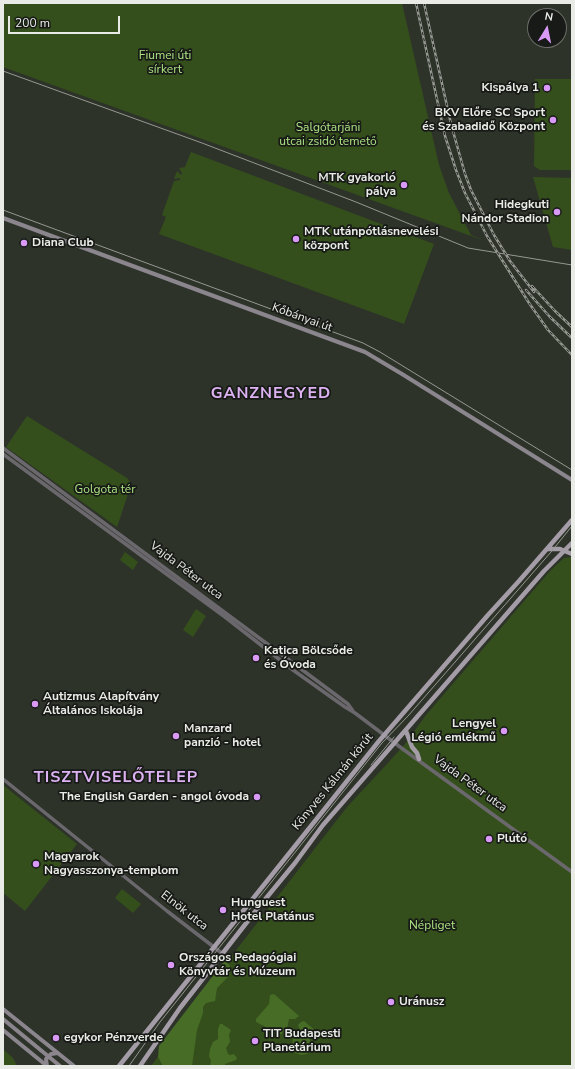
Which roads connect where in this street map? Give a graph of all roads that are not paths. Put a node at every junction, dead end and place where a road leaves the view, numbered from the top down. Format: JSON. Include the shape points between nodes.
{"nodes":[{"id":1,"x":3,"y":218,"type":"edge"},
{"id":2,"x":3,"y":448,"type":"edge"},
{"id":3,"x":3,"y":454,"type":"edge"},
{"id":4,"x":572,"y":480,"type":"edge"},
{"id":5,"x":572,"y":520,"type":"edge"},
{"id":6,"x":572,"y":543,"type":"edge"},
{"id":7,"x":548,"y":549,"type":"junction"},
{"id":8,"x":565,"y":550,"type":"junction"},
{"id":9,"x":572,"y":554,"type":"edge"},
{"id":10,"x":355,"y":713,"type":"junction"},
{"id":11,"x":406,"y":730,"type":"junction"},
{"id":12,"x":384,"y":735,"type":"junction"},
{"id":13,"x":395,"y":743,"type":"junction"},
{"id":14,"x":418,"y":759,"type":"junction"},
{"id":15,"x":3,"y":779,"type":"edge"},
{"id":16,"x":572,"y":872,"type":"edge"},
{"id":17,"x":214,"y":948,"type":"junction"},
{"id":18,"x":222,"y":954,"type":"junction"},
{"id":19,"x":3,"y":1008,"type":"edge"},
{"id":20,"x":3,"y":1019,"type":"edge"},
{"id":21,"x":3,"y":1030,"type":"edge"},
{"id":22,"x":58,"y":1053,"type":"junction"},
{"id":23,"x":47,"y":1066,"type":"edge"},
{"id":24,"x":60,"y":1066,"type":"edge"},
{"id":25,"x":74,"y":1066,"type":"edge"},
{"id":26,"x":119,"y":1066,"type":"edge"},
{"id":27,"x":140,"y":1066,"type":"edge"}],
"edges":[{"from":1,"to":4,"type":"main road","name":"Kőbányai út","via":[[365,352]]},
{"from":2,"to":10,"type":"street","name":"Vajda Péter utca","via":[[348,704]]},
{"from":3,"to":10,"type":"street","name":"Vajda Péter utca","via":[[293,670]]},
{"from":5,"to":7,"type":"main road","name":"Könyves Kálmán körút"},
{"from":6,"to":8,"type":"main road","name":"Könyves Kálmán körút"},
{"from":7,"to":8,"type":"main road"},
{"from":7,"to":12,"type":"main road","name":"Könyves Kálmán körút"},
{"from":8,"to":9,"type":"main road"},
{"from":8,"to":11,"type":"main road","name":"Könyves Kálmán körút"},
{"from":10,"to":12,"type":"street","name":"Vajda Péter utca"},
{"from":11,"to":13,"type":"main road","name":"Könyves Kálmán körút"},
{"from":11,"to":14,"type":"main road"},
{"from":12,"to":13,"type":"street","name":"Vajda Péter utca"},
{"from":12,"to":17,"type":"main road","name":"Könyves Kálmán körút"},
{"from":13,"to":14,"type":"street","name":"Vajda Péter utca"},
{"from":13,"to":18,"type":"main road","name":"Könyves Kálmán körút","via":[[323,825]]},
{"from":14,"to":16,"type":"street","name":"Vajda Péter utca"},
{"from":15,"to":17,"type":"street","name":"Elnök utca"},
{"from":17,"to":18,"type":"street","name":"Elnök utca"},
{"from":17,"to":26,"type":"main road","name":"Könyves Kálmán körút"},
{"from":18,"to":27,"type":"main road","name":"Könyves Kálmán körút"},
{"from":19,"to":22,"type":"main road"},
{"from":20,"to":24,"type":"main road","bridge":true},
{"from":21,"to":23,"type":"main road"},
{"from":22,"to":23,"type":"main road","via":[[50,1054],[46,1059]]},
{"from":22,"to":25,"type":"main road"}]}
